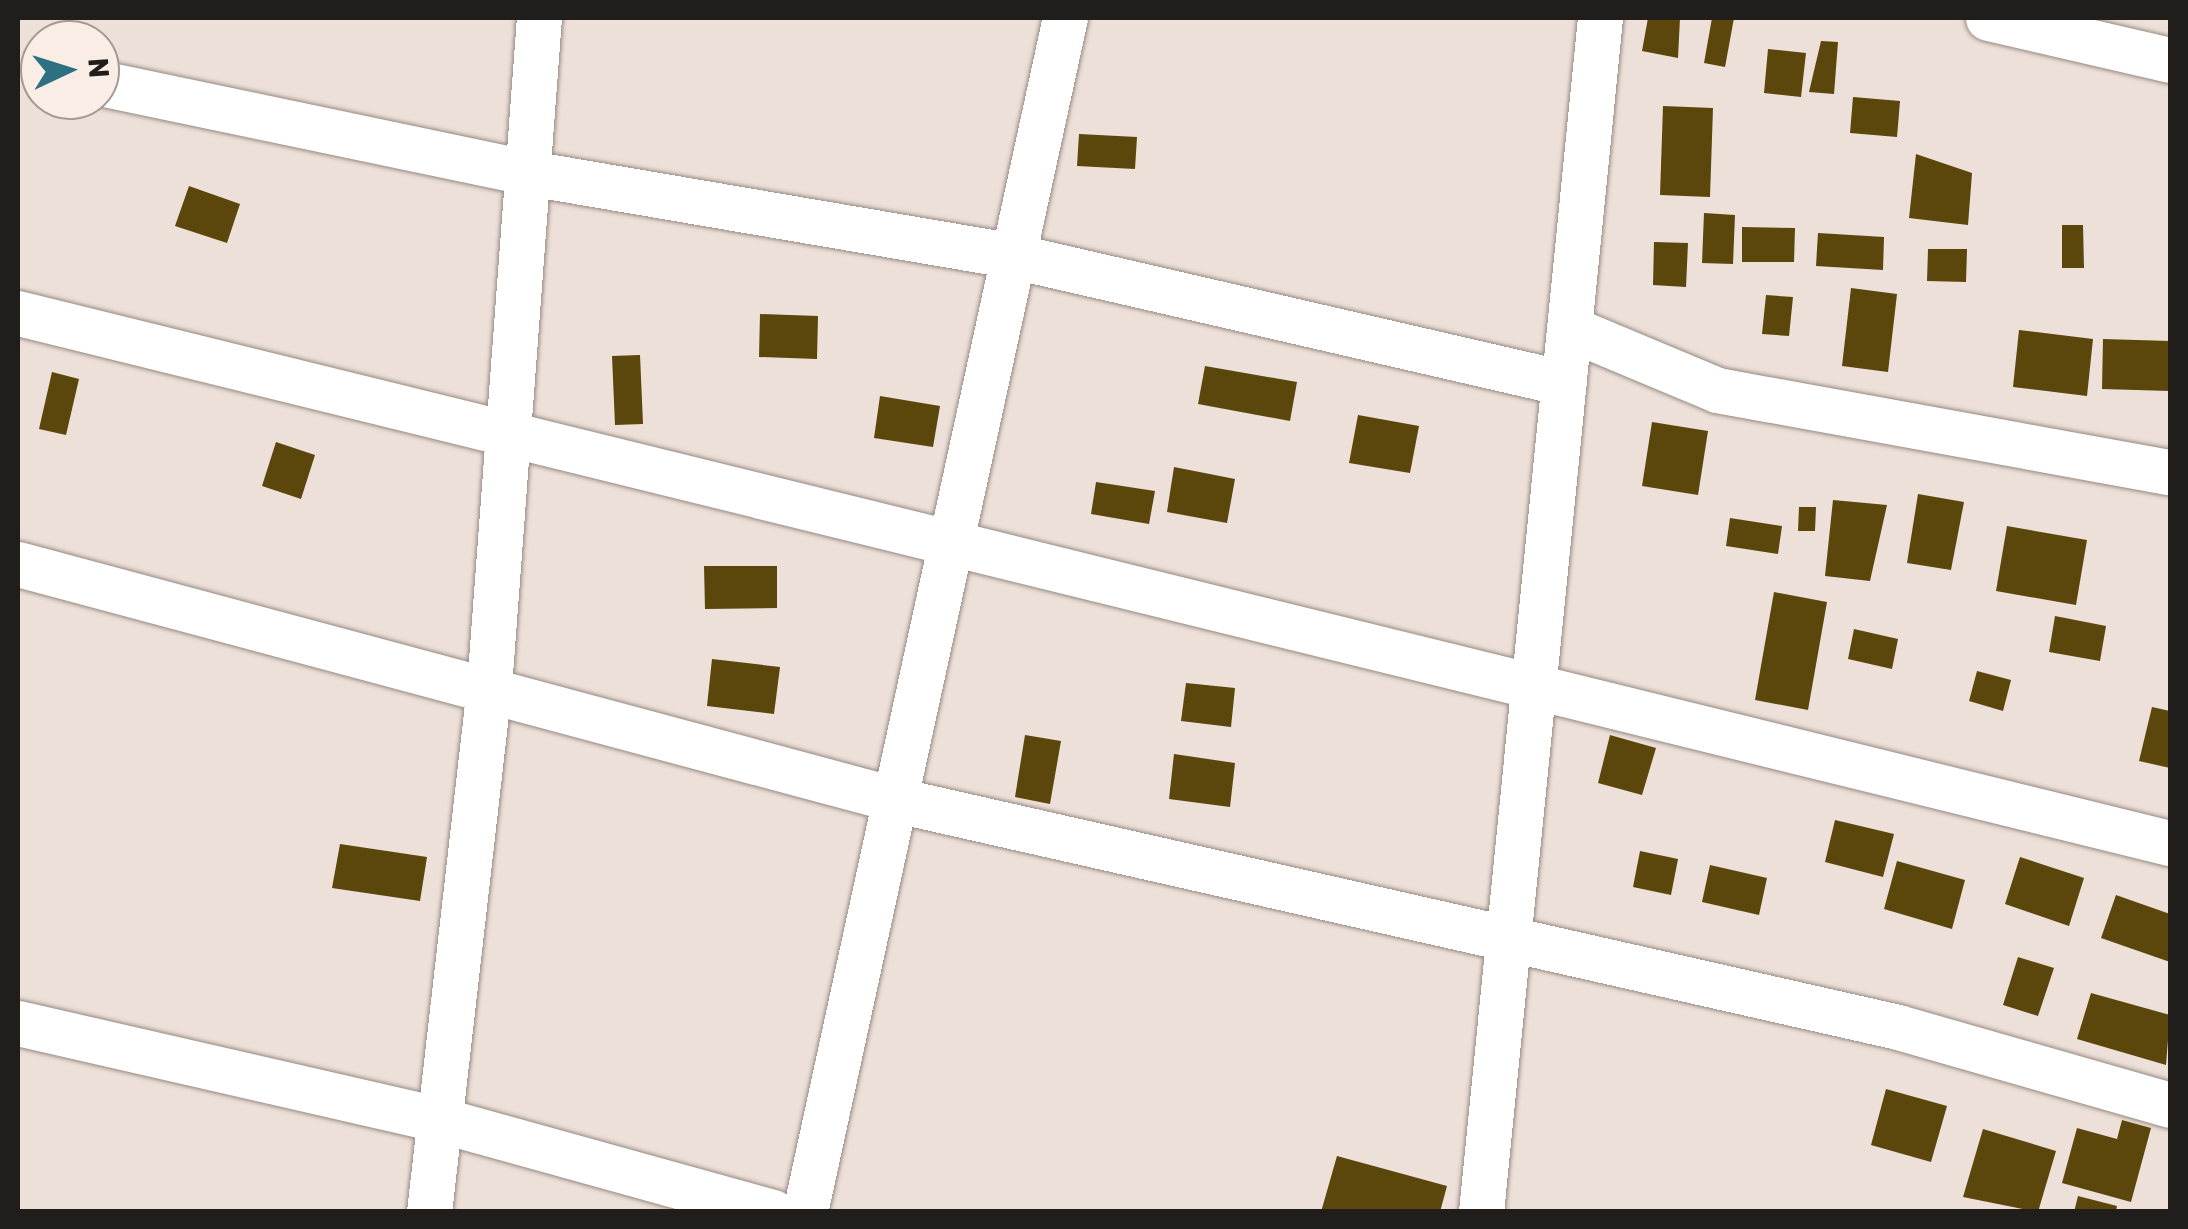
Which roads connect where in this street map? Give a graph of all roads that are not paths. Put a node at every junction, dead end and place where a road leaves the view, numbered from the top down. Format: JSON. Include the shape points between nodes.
{"nodes":[{"id":1,"x":540,"y":18,"type":"edge"},
{"id":2,"x":1065,"y":18,"type":"edge"},
{"id":3,"x":1600,"y":18,"type":"edge"},
{"id":4,"x":1988,"y":18,"type":"edge"},
{"id":5,"x":2170,"y":60,"type":"edge"},
{"id":6,"x":120,"y":87,"type":"edge"},
{"id":7,"x":530,"y":173,"type":"junction"},
{"id":8,"x":1018,"y":257,"type":"junction"},
{"id":9,"x":18,"y":314,"type":"edge"},
{"id":10,"x":1569,"y":328,"type":"junction"},
{"id":11,"x":1564,"y":383,"type":"junction"},
{"id":12,"x":510,"y":428,"type":"junction"},
{"id":13,"x":2170,"y":472,"type":"edge"},
{"id":14,"x":955,"y":543,"type":"junction"},
{"id":15,"x":18,"y":564,"type":"edge"},
{"id":16,"x":1534,"y":684,"type":"junction"},
{"id":17,"x":489,"y":687,"type":"junction"},
{"id":18,"x":902,"y":801,"type":"junction"},
{"id":19,"x":2170,"y":843,"type":"edge"},
{"id":20,"x":1506,"y":944,"type":"junction"},
{"id":21,"x":18,"y":1023,"type":"edge"},
{"id":22,"x":2170,"y":1105,"type":"edge"},
{"id":23,"x":436,"y":1118,"type":"junction"},
{"id":24,"x":430,"y":1212,"type":"edge"},
{"id":25,"x":774,"y":1212,"type":"edge"},
{"id":26,"x":806,"y":1212,"type":"edge"},
{"id":27,"x":1481,"y":1212,"type":"edge"}],
"edges":[{"from":1,"to":7,"type":"street"},
{"from":2,"to":8,"type":"street"},
{"from":3,"to":10,"type":"street"},
{"from":4,"to":5,"type":"street"},
{"from":6,"to":7,"type":"street"},
{"from":7,"to":8,"type":"street"},
{"from":7,"to":12,"type":"street"},
{"from":8,"to":11,"type":"street"},
{"from":8,"to":14,"type":"street"},
{"from":9,"to":12,"type":"street"},
{"from":10,"to":11,"type":"street"},
{"from":10,"to":13,"type":"street","via":[[1717,390]]},
{"from":11,"to":16,"type":"street"},
{"from":12,"to":14,"type":"street"},
{"from":12,"to":17,"type":"street"},
{"from":14,"to":16,"type":"street"},
{"from":14,"to":18,"type":"street"},
{"from":15,"to":17,"type":"street"},
{"from":16,"to":19,"type":"street"},
{"from":16,"to":20,"type":"street"},
{"from":17,"to":18,"type":"street"},
{"from":17,"to":23,"type":"street"},
{"from":18,"to":20,"type":"street"},
{"from":18,"to":26,"type":"street"},
{"from":20,"to":22,"type":"street","via":[[1898,1027]]},
{"from":20,"to":27,"type":"street"},
{"from":21,"to":23,"type":"street"},
{"from":23,"to":24,"type":"street"},
{"from":23,"to":25,"type":"street"}]}
